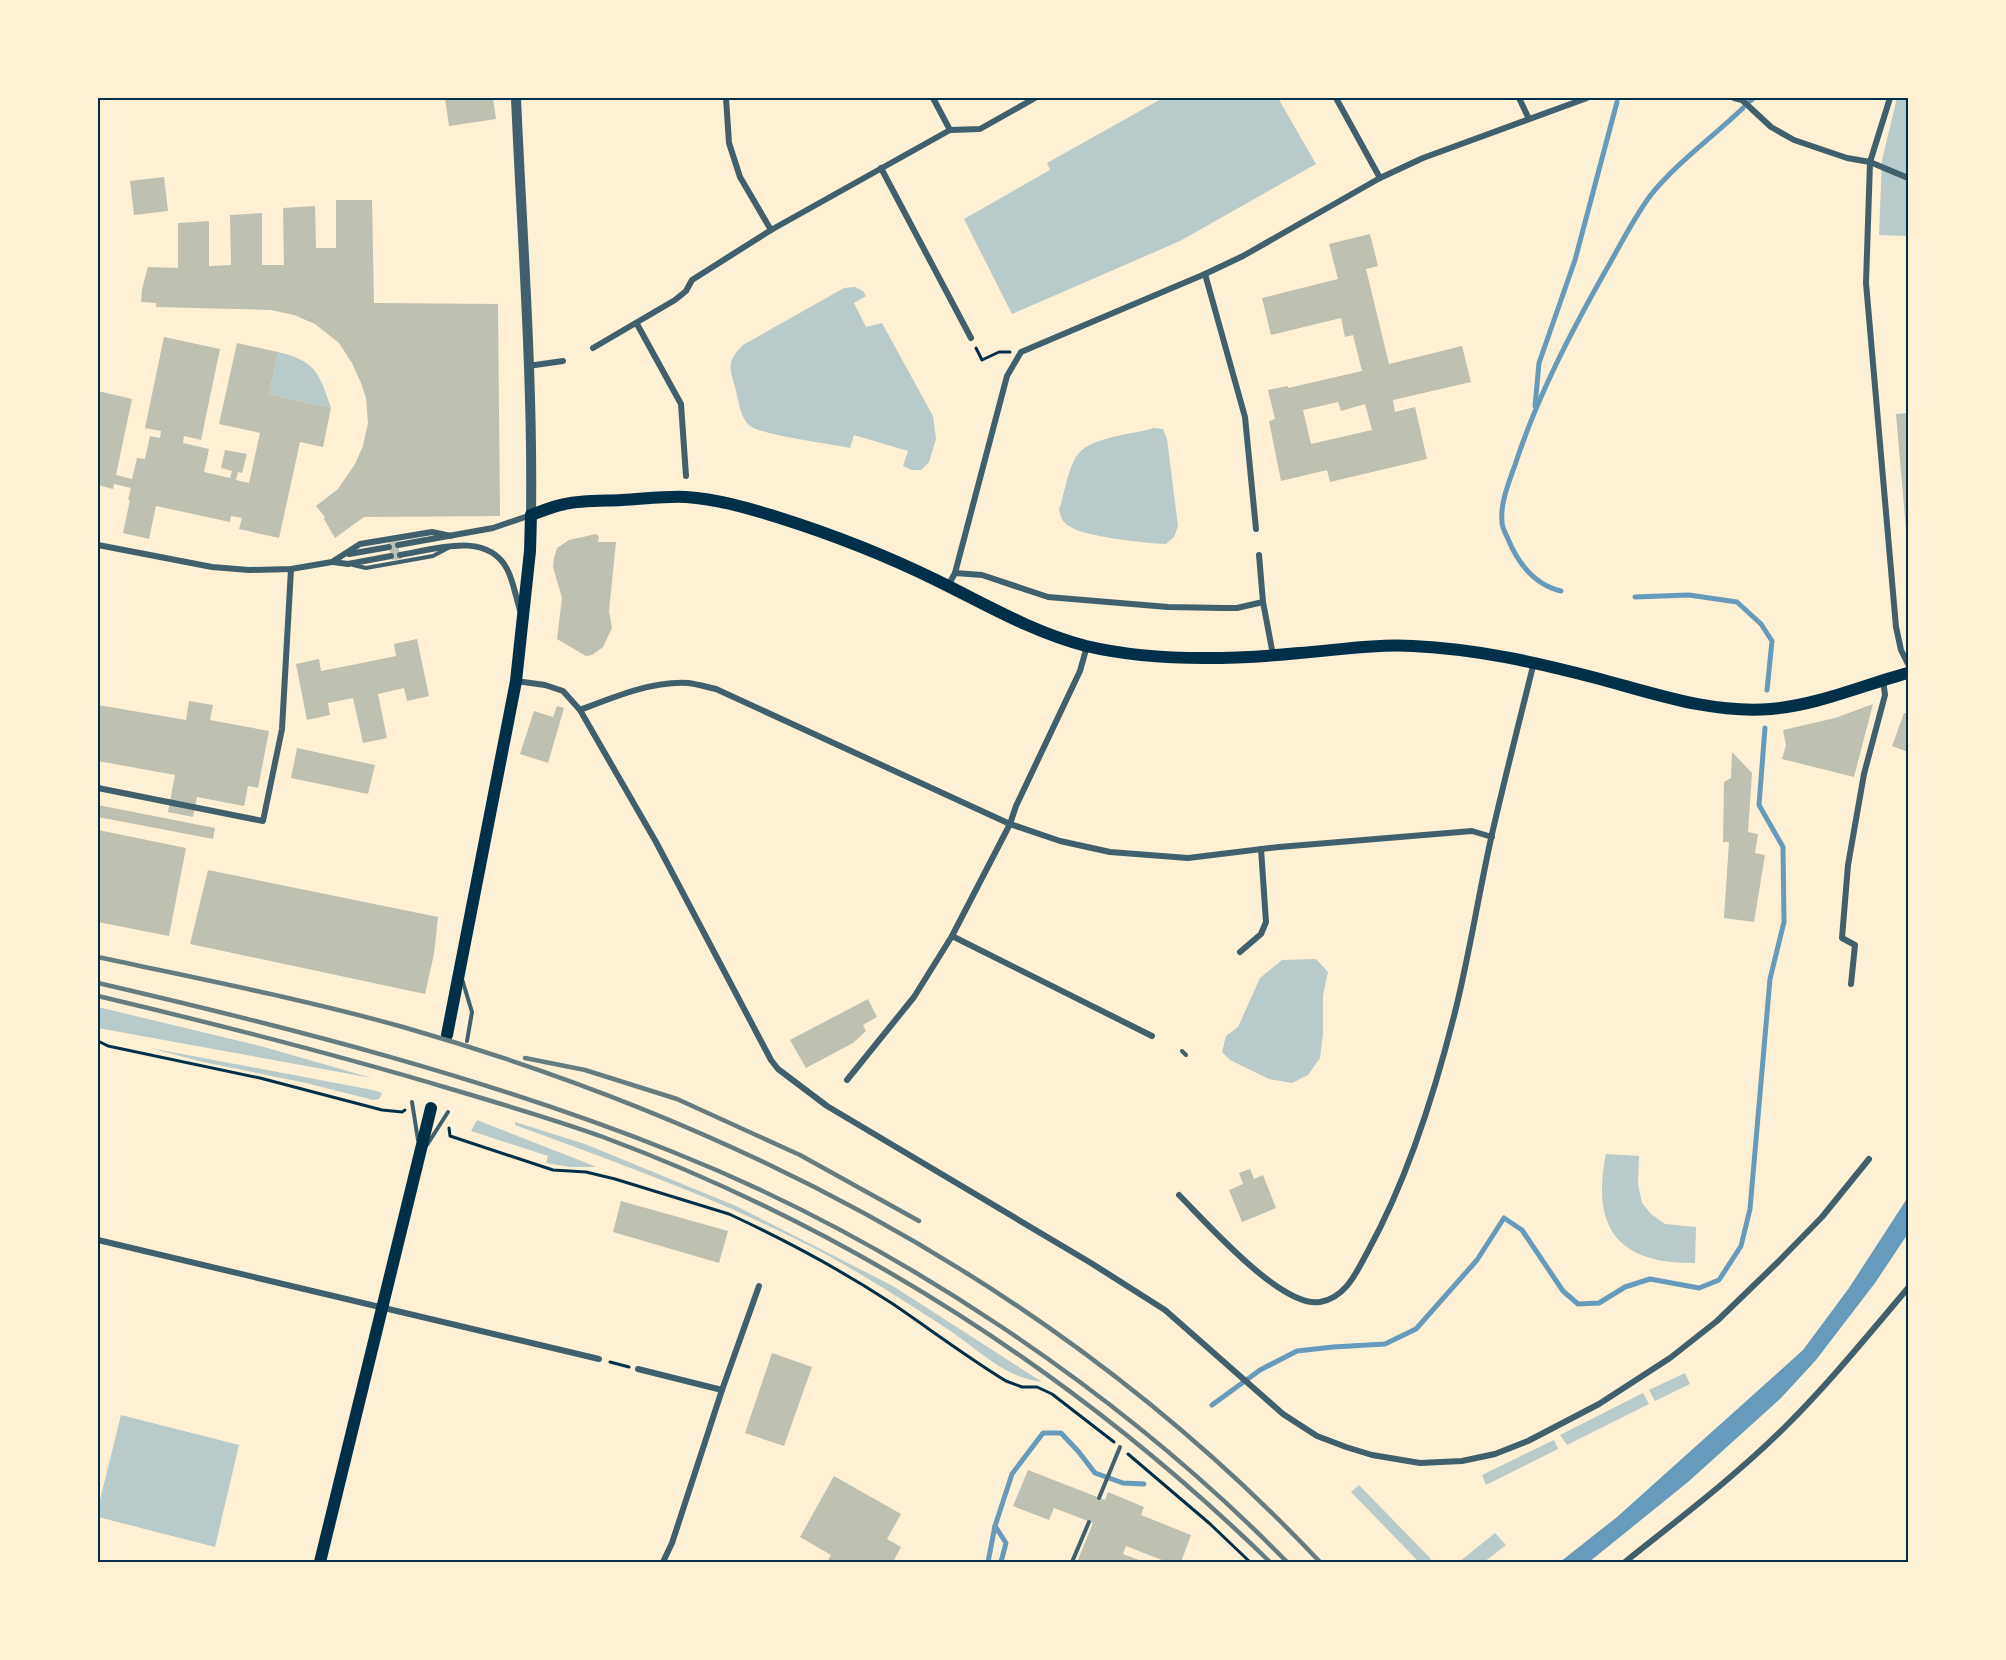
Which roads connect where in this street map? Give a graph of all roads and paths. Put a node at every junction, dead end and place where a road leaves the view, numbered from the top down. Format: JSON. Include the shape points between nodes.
{"nodes":[{"id":1,"x":516,"y":98,"type":"edge"},
{"id":2,"x":726,"y":98,"type":"edge"},
{"id":3,"x":933,"y":98,"type":"edge"},
{"id":4,"x":1035,"y":98,"type":"edge"},
{"id":5,"x":1335,"y":98,"type":"edge"},
{"id":6,"x":1519,"y":98,"type":"edge"},
{"id":7,"x":1587,"y":98,"type":"edge"},
{"id":8,"x":1734,"y":98,"type":"edge"},
{"id":9,"x":1890,"y":98,"type":"edge"},
{"id":10,"x":1529,"y":119,"type":"junction"},
{"id":11,"x":950,"y":130,"type":"junction"},
{"id":12,"x":1870,"y":162,"type":"junction"},
{"id":13,"x":881,"y":168,"type":"junction"},
{"id":14,"x":1380,"y":178,"type":"junction"},
{"id":15,"x":1908,"y":178,"type":"edge"},
{"id":16,"x":771,"y":230,"type":"junction"},
{"id":17,"x":1205,"y":274,"type":"junction"},
{"id":18,"x":637,"y":324,"type":"junction"},
{"id":19,"x":971,"y":338,"type":"dead end"},
{"id":20,"x":592,"y":348,"type":"dead end"},
{"id":21,"x":1021,"y":352,"type":"junction"},
{"id":22,"x":982,"y":360,"type":"dead end"},
{"id":23,"x":562,"y":361,"type":"dead end"},
{"id":24,"x":528,"y":366,"type":"junction"},
{"id":25,"x":686,"y":476,"type":"dead end"},
{"id":26,"x":531,"y":515,"type":"junction"},
{"id":27,"x":1256,"y":529,"type":"dead end"},
{"id":28,"x":451,"y":536,"type":"junction"},
{"id":29,"x":98,"y":544,"type":"edge"},
{"id":30,"x":398,"y":545,"type":"dead end"},
{"id":31,"x":453,"y":546,"type":"junction"},
{"id":32,"x":389,"y":547,"type":"dead end"},
{"id":33,"x":346,"y":555,"type":"junction"},
{"id":34,"x":400,"y":555,"type":"dead end"},
{"id":35,"x":1259,"y":555,"type":"dead end"},
{"id":36,"x":391,"y":556,"type":"dead end"},
{"id":37,"x":332,"y":562,"type":"junction"},
{"id":38,"x":348,"y":564,"type":"junction"},
{"id":39,"x":291,"y":569,"type":"junction"},
{"id":40,"x":955,"y":573,"type":"junction"},
{"id":41,"x":947,"y":586,"type":"junction"},
{"id":42,"x":1263,"y":602,"type":"junction"},
{"id":43,"x":522,"y":619,"type":"junction"},
{"id":44,"x":1087,"y":646,"type":"junction"},
{"id":45,"x":1273,"y":655,"type":"junction"},
{"id":46,"x":1534,"y":662,"type":"junction"},
{"id":47,"x":1908,"y":664,"type":"edge"},
{"id":48,"x":1908,"y":673,"type":"edge"},
{"id":49,"x":1883,"y":680,"type":"junction"},
{"id":50,"x":516,"y":681,"type":"junction"},
{"id":51,"x":580,"y":710,"type":"junction"},
{"id":52,"x":98,"y":789,"type":"edge"},
{"id":53,"x":1010,"y":824,"type":"junction"},
{"id":54,"x":1491,"y":837,"type":"junction"},
{"id":55,"x":1261,"y":849,"type":"junction"},
{"id":56,"x":952,"y":936,"type":"junction"},
{"id":57,"x":1240,"y":952,"type":"dead end"},
{"id":58,"x":460,"y":973,"type":"junction"},
{"id":59,"x":1851,"y":984,"type":"dead end"},
{"id":60,"x":447,"y":1035,"type":"dead end"},
{"id":61,"x":1152,"y":1036,"type":"dead end"},
{"id":62,"x":98,"y":1041,"type":"edge"},
{"id":63,"x":467,"y":1041,"type":"dead end"},
{"id":64,"x":847,"y":1080,"type":"dead end"},
{"id":65,"x":412,"y":1102,"type":"dead end"},
{"id":66,"x":431,"y":1108,"type":"dead end"},
{"id":67,"x":402,"y":1112,"type":"dead end"},
{"id":68,"x":448,"y":1112,"type":"dead end"},
{"id":69,"x":450,"y":1136,"type":"dead end"},
{"id":70,"x":421,"y":1156,"type":"junction"},
{"id":71,"x":1869,"y":1159,"type":"dead end"},
{"id":72,"x":1179,"y":1195,"type":"dead end"},
{"id":73,"x":98,"y":1240,"type":"edge"},
{"id":74,"x":759,"y":1286,"type":"dead end"},
{"id":75,"x":1908,"y":1288,"type":"edge"},
{"id":76,"x":381,"y":1307,"type":"junction"},
{"id":77,"x":599,"y":1359,"type":"joint"},
{"id":78,"x":638,"y":1369,"type":"joint"},
{"id":79,"x":722,"y":1390,"type":"junction"},
{"id":80,"x":1120,"y":1448,"type":"junction"},
{"id":81,"x":1099,"y":1498,"type":"dead end"},
{"id":82,"x":1089,"y":1522,"type":"dead end"},
{"id":83,"x":320,"y":1563,"type":"edge"},
{"id":84,"x":663,"y":1563,"type":"edge"},
{"id":85,"x":1072,"y":1563,"type":"edge"},
{"id":86,"x":1250,"y":1563,"type":"edge"},
{"id":87,"x":1626,"y":1563,"type":"edge"}],
"edges":[{"from":1,"to":24,"type":"street"},
{"from":2,"to":16,"type":"street","via":[[729,143],[740,177]]},
{"from":3,"to":11,"type":"street"},
{"from":4,"to":11,"type":"street","via":[[980,129]]},
{"from":5,"to":14,"type":"street"},
{"from":6,"to":10,"type":"street"},
{"from":7,"to":10,"type":"street"},
{"from":8,"to":12,"type":"street","via":[[1742,100],[1782,134],[1847,158]]},
{"from":9,"to":12,"type":"street"},
{"from":10,"to":14,"type":"street"},
{"from":11,"to":13,"type":"street"},
{"from":12,"to":15,"type":"street"},
{"from":12,"to":47,"type":"street","via":[[1866,284],[1873,380],[1896,627]]},
{"from":13,"to":16,"type":"street"},
{"from":13,"to":19,"type":"street"},
{"from":14,"to":17,"type":"street"},
{"from":16,"to":18,"type":"street","via":[[692,280],[675,300]]},
{"from":17,"to":21,"type":"street"},
{"from":17,"to":27,"type":"street","via":[[1245,417]]},
{"from":18,"to":20,"type":"street"},
{"from":18,"to":25,"type":"street","via":[[681,404]]},
{"from":21,"to":22,"type":"path","via":[[999,352]]},
{"from":21,"to":40,"type":"street","via":[[1007,376]]},
{"from":23,"to":24,"type":"street"},
{"from":24,"to":26,"type":"street"},
{"from":26,"to":28,"type":"street"},
{"from":26,"to":41,"type":"main road","via":[[566,503],[686,497],[720,502],[843,539]]},
{"from":26,"to":43,"type":"main road"},
{"from":28,"to":30,"type":"street"},
{"from":28,"to":33,"type":"street","via":[[432,532],[360,544]]},
{"from":29,"to":39,"type":"street","via":[[212,567]]},
{"from":31,"to":34,"type":"street"},
{"from":31,"to":38,"type":"lane","via":[[433,556],[366,568]]},
{"from":31,"to":43,"type":"street","via":[[479,547],[502,562]]},
{"from":32,"to":33,"type":"street"},
{"from":33,"to":37,"type":"street"},
{"from":35,"to":42,"type":"street"},
{"from":36,"to":38,"type":"street"},
{"from":37,"to":38,"type":"street"},
{"from":37,"to":39,"type":"street"},
{"from":39,"to":52,"type":"street","via":[[282,729],[262,821]]},
{"from":40,"to":41,"type":"street"},
{"from":40,"to":42,"type":"street","via":[[982,575],[1048,597],[1168,607],[1237,608]]},
{"from":41,"to":44,"type":"main road","via":[[1021,623]]},
{"from":42,"to":45,"type":"street"},
{"from":43,"to":50,"type":"main road"},
{"from":44,"to":45,"type":"main road","via":[[1192,657]]},
{"from":44,"to":53,"type":"street","via":[[1080,671]]},
{"from":45,"to":46,"type":"main road","via":[[1408,646],[1495,654]]},
{"from":46,"to":49,"type":"main road","via":[[1660,696],[1728,709],[1808,704]]},
{"from":46,"to":54,"type":"street"},
{"from":48,"to":49,"type":"main road"},
{"from":49,"to":59,"type":"street","via":[[1885,695],[1864,774],[1848,865],[1842,938],[1855,945]]},
{"from":50,"to":51,"type":"street","via":[[563,691]]},
{"from":50,"to":58,"type":"main road"},
{"from":51,"to":53,"type":"street","via":[[655,686],[692,683],[716,688]]},
{"from":51,"to":71,"type":"street","via":[[656,842],[777,1070],[827,1106],[1165,1310],[1283,1414],[1317,1436],[1372,1455],[1428,1463],[1462,1461],[1528,1441],[1599,1404],[1670,1358],[1717,1321],[1822,1217]]},
{"from":53,"to":55,"type":"street","via":[[1110,852],[1188,858]]},
{"from":53,"to":56,"type":"street"},
{"from":54,"to":55,"type":"street","via":[[1472,831]]},
{"from":54,"to":72,"type":"street","via":[[1434,1091],[1384,1220],[1349,1285],[1333,1298],[1320,1302],[1292,1296],[1259,1274]]},
{"from":55,"to":57,"type":"street","via":[[1266,922],[1261,934]]},
{"from":56,"to":61,"type":"street"},
{"from":56,"to":64,"type":"street","via":[[914,998]]},
{"from":58,"to":60,"type":"main road"},
{"from":58,"to":63,"type":"lane","via":[[472,1012]]},
{"from":62,"to":67,"type":"path"},
{"from":65,"to":70,"type":"lane"},
{"from":66,"to":70,"type":"main road"},
{"from":68,"to":70,"type":"lane"},
{"from":69,"to":80,"type":"path","via":[[553,1170],[615,1179],[736,1218],[789,1243],[891,1303],[1006,1381],[1052,1394]]},
{"from":70,"to":76,"type":"main road"},
{"from":73,"to":76,"type":"street"},
{"from":74,"to":79,"type":"street"},
{"from":75,"to":87,"type":"street","via":[[1787,1425]]},
{"from":76,"to":77,"type":"street"},
{"from":76,"to":83,"type":"main road"},
{"from":77,"to":78,"type":"path"},
{"from":78,"to":79,"type":"street"},
{"from":79,"to":84,"type":"street"},
{"from":80,"to":81,"type":"lane"},
{"from":80,"to":86,"type":"path"},
{"from":82,"to":85,"type":"lane"}]}
